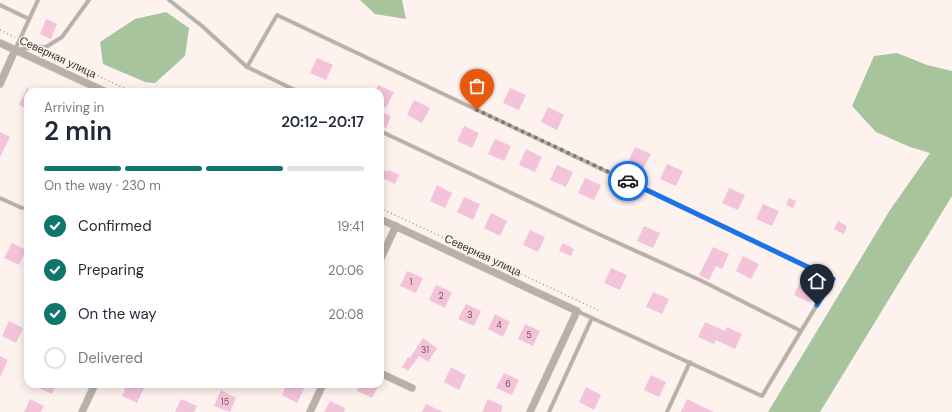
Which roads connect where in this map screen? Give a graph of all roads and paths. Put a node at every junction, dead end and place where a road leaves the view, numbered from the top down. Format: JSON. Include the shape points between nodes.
{"nodes":[{"id":1,"x":38,"y":0,"type":"edge"},
{"id":2,"x":89,"y":0,"type":"edge"},
{"id":3,"x":170,"y":0,"type":"edge"},
{"id":4,"x":0,"y":5,"type":"edge"},
{"id":5,"x":29,"y":20,"type":"junction"},
{"id":6,"x":0,"y":30,"type":"edge"},
{"id":7,"x":20,"y":40,"type":"junction"},
{"id":8,"x":0,"y":43,"type":"edge"},
{"id":9,"x":35,"y":47,"type":"junction"},
{"id":10,"x":15,"y":50,"type":"junction"},
{"id":11,"x":247,"y":67,"type":"junction"},
{"id":12,"x":0,"y":84,"type":"edge"},
{"id":13,"x":97,"y":88,"type":"edge"},
{"id":14,"x":123,"y":88,"type":"edge"},
{"id":15,"x":291,"y":88,"type":"edge"},
{"id":16,"x":384,"y":133,"type":"edge"},
{"id":17,"x":0,"y":198,"type":"edge"},
{"id":18,"x":22,"y":208,"type":"dead end"},
{"id":19,"x":384,"y":210,"type":"edge"},
{"id":20,"x":384,"y":221,"type":"edge"},
{"id":21,"x":396,"y":226,"type":"junction"},
{"id":22,"x":384,"y":252,"type":"edge"},
{"id":23,"x":577,"y":310,"type":"junction"},
{"id":24,"x":598,"y":310,"type":"dead end"},
{"id":25,"x":592,"y":318,"type":"junction"},
{"id":26,"x":801,"y":331,"type":"junction"},
{"id":27,"x":690,"y":362,"type":"junction"},
{"id":28,"x":384,"y":375,"type":"edge"},
{"id":29,"x":93,"y":388,"type":"edge"},
{"id":30,"x":321,"y":388,"type":"edge"},
{"id":31,"x":412,"y":388,"type":"dead end"},
{"id":32,"x":82,"y":412,"type":"edge"},
{"id":33,"x":310,"y":412,"type":"edge"},
{"id":34,"x":530,"y":412,"type":"edge"},
{"id":35,"x":549,"y":412,"type":"edge"},
{"id":36,"x":667,"y":412,"type":"edge"}],
"edges":[{"from":1,"to":5,"type":"lane"},
{"from":2,"to":9,"type":"lane","via":[[62,37],[46,47]]},
{"from":3,"to":11,"type":"lane"},
{"from":4,"to":5,"type":"lane"},
{"from":5,"to":7,"type":"lane"},
{"from":6,"to":7,"type":"path"},
{"from":7,"to":10,"type":"lane"},
{"from":8,"to":10,"type":"street","name":"Северная улица"},
{"from":9,"to":10,"type":"lane"},
{"from":9,"to":14,"type":"path"},
{"from":10,"to":12,"type":"street"},
{"from":10,"to":13,"type":"street","name":"Северная улица"},
{"from":11,"to":15,"type":"lane"},
{"from":11,"to":26,"type":"lane","via":[[277,15],[833,279]]},
{"from":16,"to":26,"type":"lane","via":[[702,281]]},
{"from":17,"to":18,"type":"lane"},
{"from":19,"to":24,"type":"path"},
{"from":20,"to":21,"type":"street","name":"Северная улица"},
{"from":21,"to":22,"type":"street"},
{"from":21,"to":23,"type":"street","name":"Северная улица"},
{"from":23,"to":25,"type":"lane"},
{"from":23,"to":34,"type":"street"},
{"from":25,"to":27,"type":"lane"},
{"from":25,"to":35,"type":"lane"},
{"from":26,"to":27,"type":"lane","via":[[762,396]]},
{"from":27,"to":36,"type":"lane"},
{"from":28,"to":31,"type":"street"},
{"from":29,"to":32,"type":"street"},
{"from":30,"to":33,"type":"street"}]}
